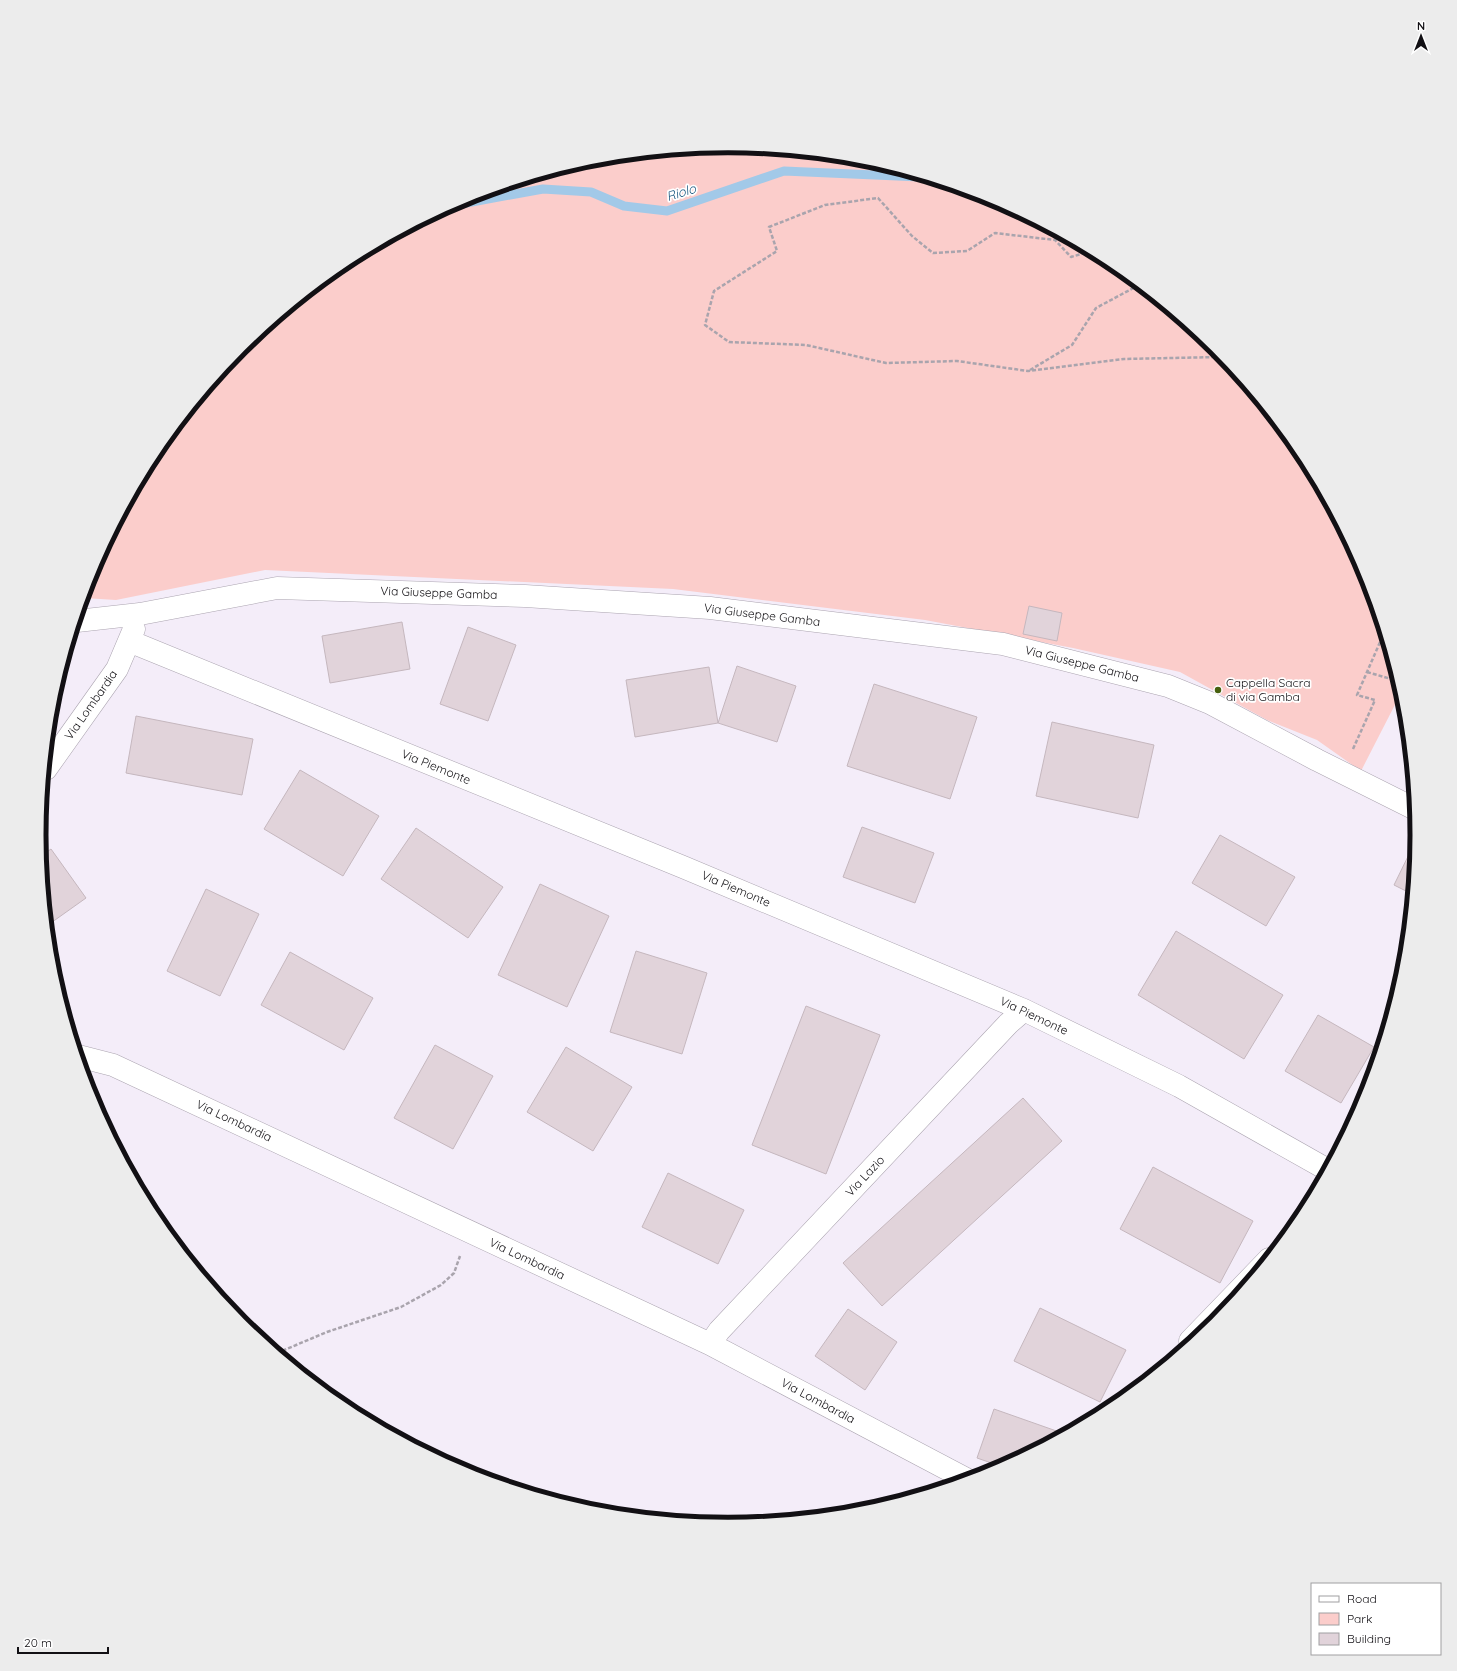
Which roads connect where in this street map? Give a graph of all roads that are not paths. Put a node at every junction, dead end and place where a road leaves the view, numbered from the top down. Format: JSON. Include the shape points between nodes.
{"nodes":[{"id":1,"x":140,"y":614,"type":"junction"},
{"id":2,"x":81,"y":621,"type":"edge"},
{"id":3,"x":128,"y":642,"type":"junction"},
{"id":4,"x":50,"y":763,"type":"edge"},
{"id":5,"x":1410,"y":807,"type":"edge"},
{"id":6,"x":1024,"y":1010,"type":"junction"},
{"id":7,"x":83,"y":1057,"type":"edge"},
{"id":8,"x":1325,"y":1168,"type":"edge"},
{"id":9,"x":710,"y":1344,"type":"junction"},
{"id":10,"x":962,"y":1477,"type":"edge"}],
"edges":[{"from":1,"to":2,"type":"street","name":"Via Giuseppe Gamba"},
{"from":1,"to":3,"type":"street","name":"Via Lombardia"},
{"from":1,"to":5,"type":"street","name":"Via Giuseppe Gamba","via":[[277,588],[517,596],[710,608],[1003,644],[1168,686],[1210,703]]},
{"from":3,"to":4,"type":"street","name":"Via Lombardia","via":[[117,669]]},
{"from":3,"to":6,"type":"street","name":"Via Piemonte","via":[[675,864]]},
{"from":6,"to":8,"type":"street","name":"Via Piemonte","via":[[1179,1086]]},
{"from":6,"to":9,"type":"street","name":"Via Lazio","via":[[719,1331]]},
{"from":7,"to":9,"type":"street","name":"Via Lombardia","via":[[113,1065]]},
{"from":9,"to":10,"type":"street","name":"Via Lombardia"}]}
